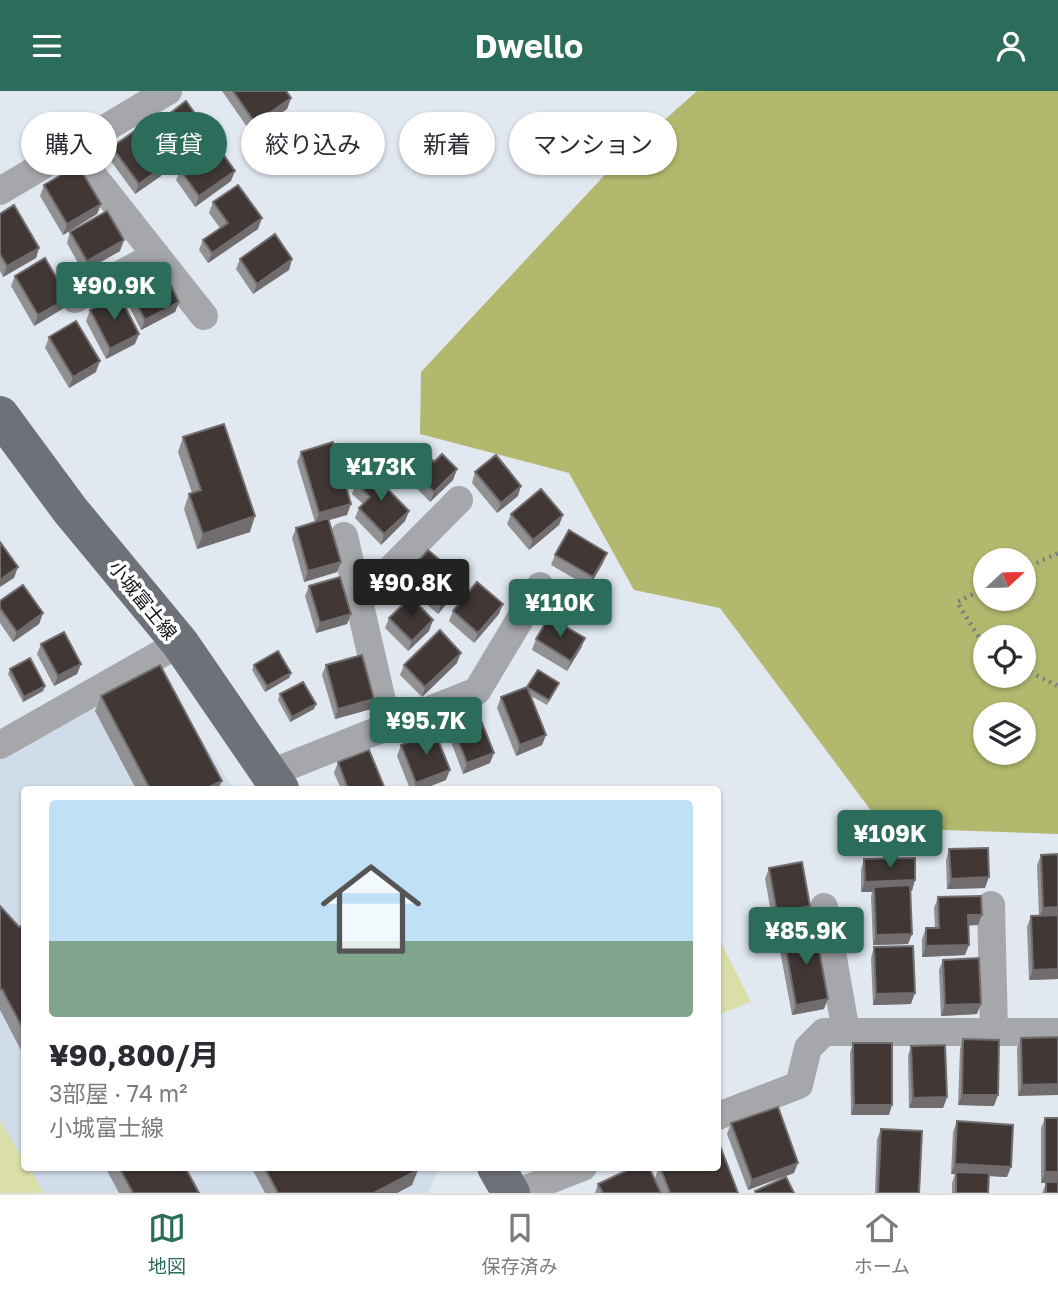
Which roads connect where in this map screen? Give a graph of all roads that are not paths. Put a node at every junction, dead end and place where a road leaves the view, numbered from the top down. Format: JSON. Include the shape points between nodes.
{"nodes":[{"id":1,"x":168,"y":91,"type":"edge"},
{"id":2,"x":117,"y":122,"type":"edge"},
{"id":3,"x":27,"y":175,"type":"edge"},
{"id":4,"x":93,"y":175,"type":"edge"},
{"id":5,"x":0,"y":191,"type":"edge"},
{"id":6,"x":156,"y":255,"type":"junction"},
{"id":7,"x":75,"y":299,"type":"dead end"},
{"id":8,"x":204,"y":316,"type":"dead end"},
{"id":9,"x":0,"y":415,"type":"edge"},
{"id":10,"x":459,"y":500,"type":"dead end"},
{"id":11,"x":344,"y":536,"type":"dead end"},
{"id":12,"x":540,"y":586,"type":"dead end"},
{"id":13,"x":359,"y":601,"type":"junction"},
{"id":14,"x":180,"y":643,"type":"junction"},
{"id":15,"x":388,"y":727,"type":"junction"},
{"id":16,"x":4,"y":733,"type":"edge"},
{"id":17,"x":276,"y":781,"type":"edge"},
{"id":18,"x":991,"y":905,"type":"dead end"},
{"id":19,"x":824,"y":907,"type":"dead end"},
{"id":20,"x":846,"y":1032,"type":"junction"},
{"id":21,"x":994,"y":1032,"type":"junction"},
{"id":22,"x":1058,"y":1032,"type":"edge"},
{"id":23,"x":721,"y":1115,"type":"edge"},
{"id":24,"x":499,"y":1171,"type":"edge"},
{"id":25,"x":572,"y":1171,"type":"edge"},
{"id":26,"x":513,"y":1193,"type":"edge"}],
"edges":[{"from":1,"to":2,"type":"street"},
{"from":3,"to":5,"type":"street"},
{"from":4,"to":6,"type":"street"},
{"from":6,"to":7,"type":"street"},
{"from":6,"to":8,"type":"street"},
{"from":9,"to":14,"type":"main road","name":"小城富士線","via":[[70,510]]},
{"from":10,"to":13,"type":"street"},
{"from":11,"to":13,"type":"street"},
{"from":12,"to":15,"type":"street","via":[[477,691]]},
{"from":13,"to":15,"type":"street"},
{"from":14,"to":16,"type":"street"},
{"from":14,"to":17,"type":"main road","name":"小城富士線"},
{"from":15,"to":17,"type":"street"},
{"from":18,"to":21,"type":"street"},
{"from":19,"to":20,"type":"street"},
{"from":20,"to":21,"type":"street"},
{"from":20,"to":23,"type":"street","via":[[824,1032],[808,1048],[799,1085]]},
{"from":21,"to":22,"type":"street"},
{"from":24,"to":26,"type":"main road"},
{"from":25,"to":26,"type":"street"}]}
